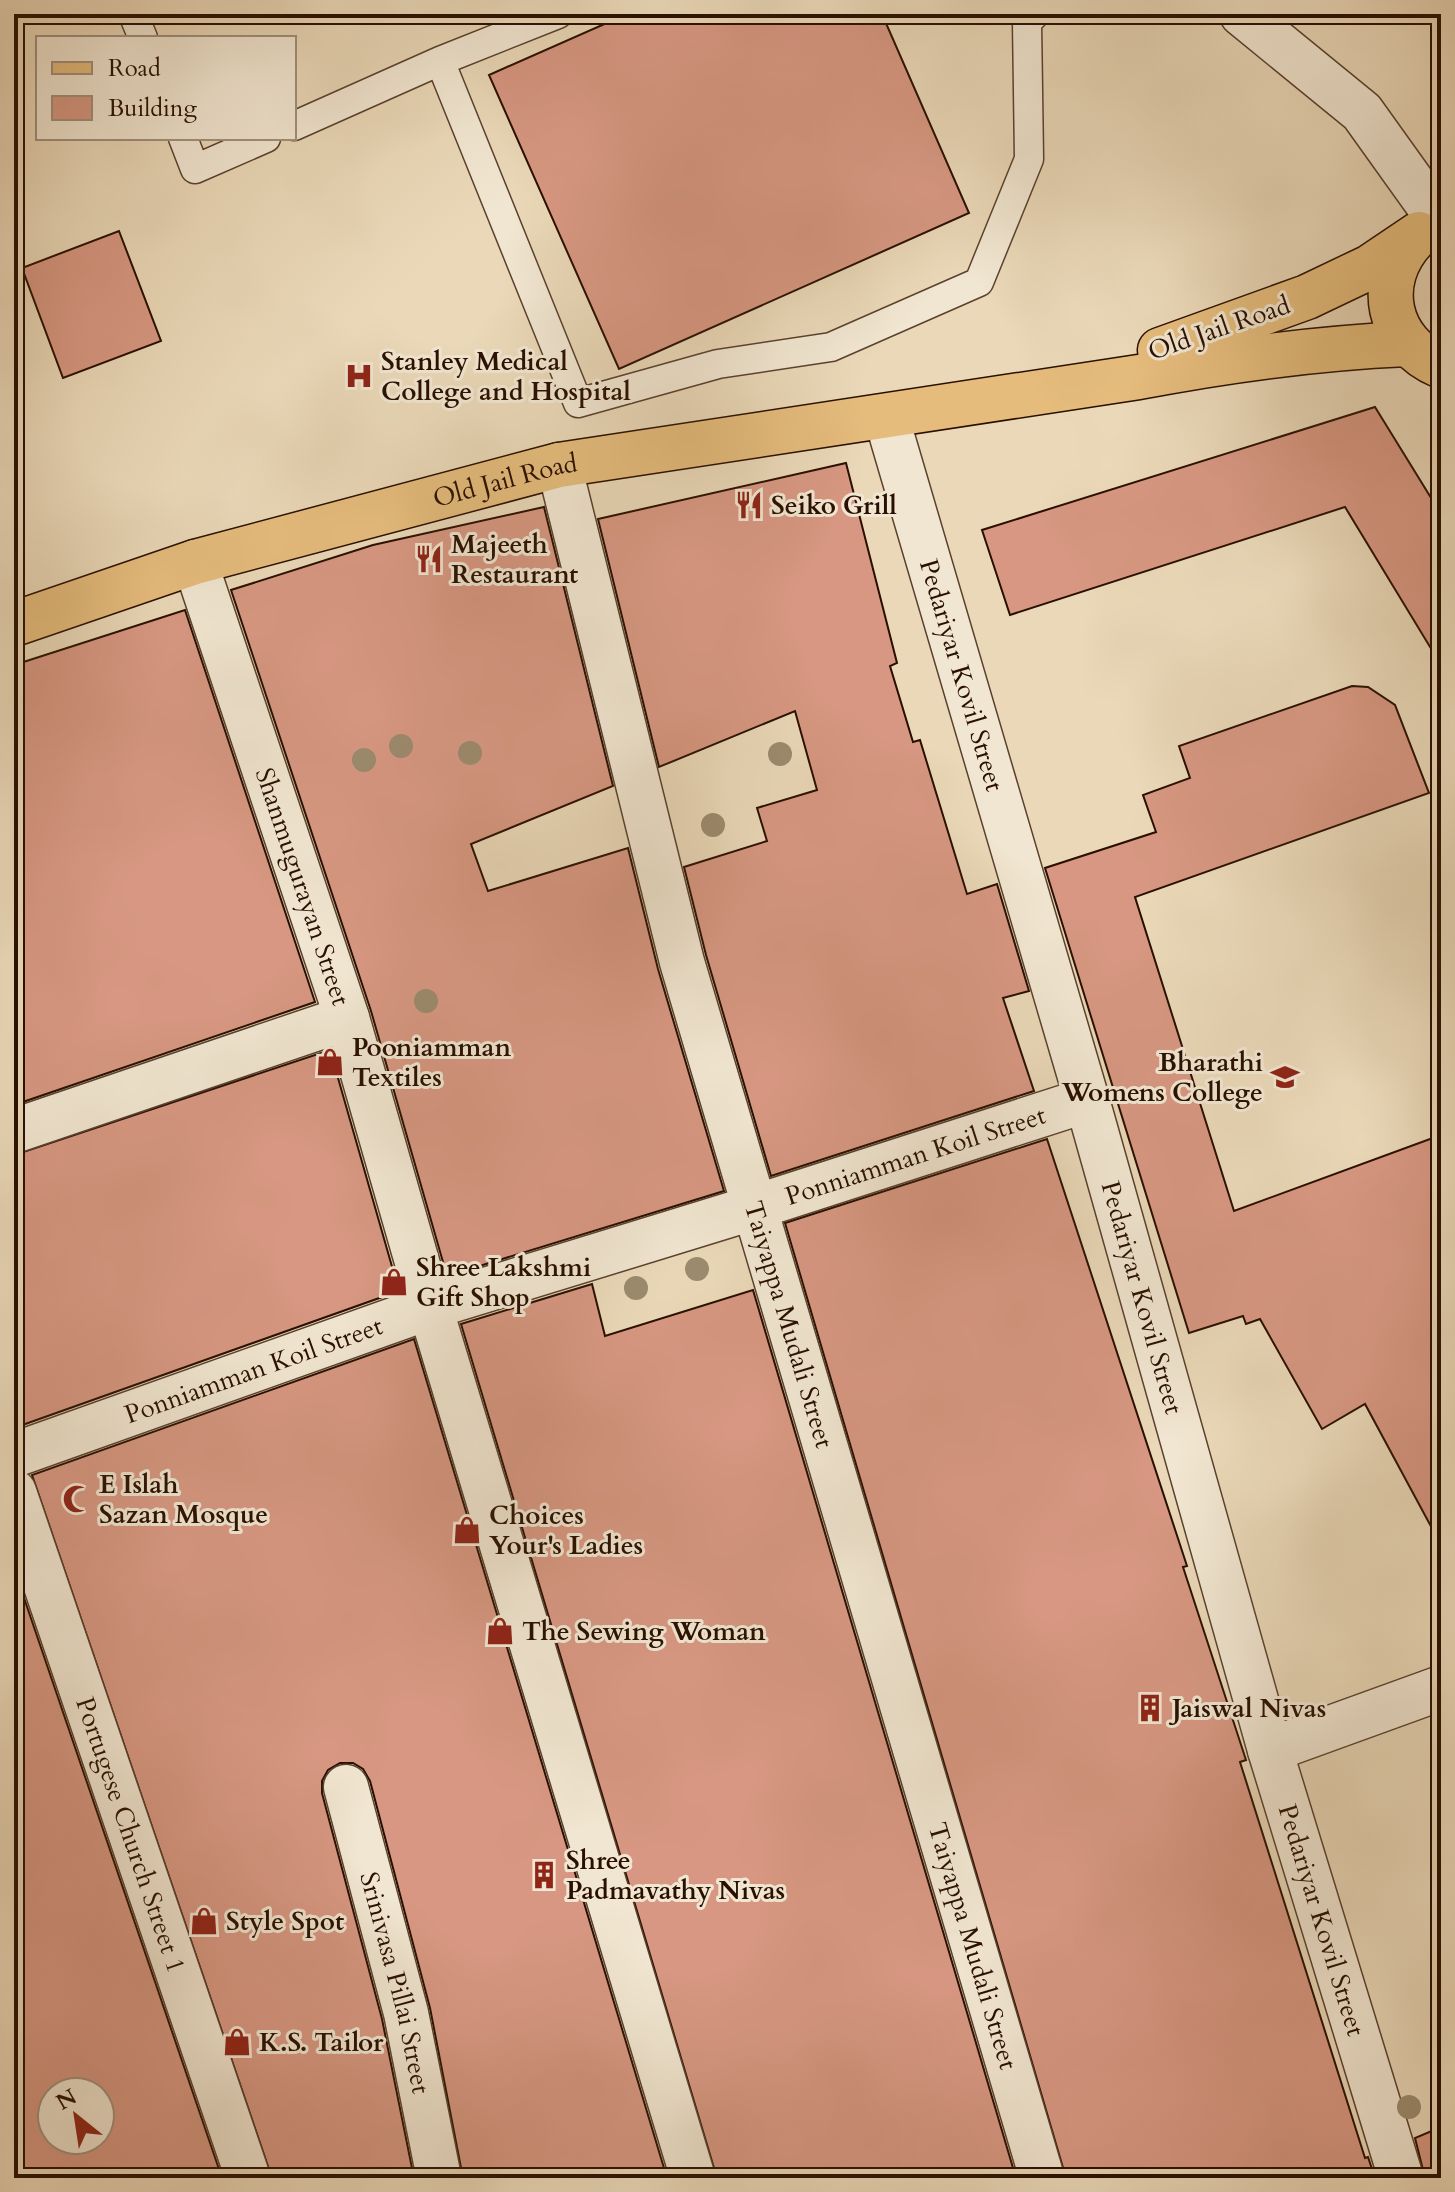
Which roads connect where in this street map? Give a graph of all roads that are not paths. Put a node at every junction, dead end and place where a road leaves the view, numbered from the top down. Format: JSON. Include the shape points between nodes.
{"nodes":[{"id":1,"x":133,"y":14,"type":"edge"},
{"id":2,"x":558,"y":14,"type":"edge"},
{"id":3,"x":1242,"y":14,"type":"edge"},
{"id":4,"x":1025,"y":17,"type":"edge"},
{"id":5,"x":142,"y":36,"type":"edge"},
{"id":6,"x":440,"y":61,"type":"junction"},
{"id":7,"x":296,"y":125,"type":"edge"},
{"id":8,"x":184,"y":140,"type":"edge"},
{"id":9,"x":261,"y":140,"type":"edge"},
{"id":10,"x":1433,"y":225,"type":"edge"},
{"id":11,"x":1424,"y":355,"type":"edge"},
{"id":12,"x":1009,"y":397,"type":"junction"},
{"id":13,"x":886,"y":416,"type":"junction"},
{"id":14,"x":559,"y":465,"type":"junction"},
{"id":15,"x":195,"y":562,"type":"junction"},
{"id":16,"x":14,"y":624,"type":"edge"},
{"id":17,"x":347,"y":1018,"type":"junction"},
{"id":18,"x":1087,"y":1100,"type":"junction"},
{"id":19,"x":14,"y":1131,"type":"edge"},
{"id":20,"x":752,"y":1208,"type":"junction"},
{"id":21,"x":430,"y":1307,"type":"junction"},
{"id":22,"x":14,"y":1455,"type":"edge"},
{"id":23,"x":14,"y":1492,"type":"edge"},
{"id":24,"x":27,"y":1572,"type":"edge"},
{"id":25,"x":1441,"y":1688,"type":"edge"},
{"id":26,"x":1270,"y":1750,"type":"junction"},
{"id":27,"x":346,"y":1787,"type":"dead end"},
{"id":28,"x":248,"y":2178,"type":"edge"},
{"id":29,"x":439,"y":2178,"type":"edge"},
{"id":30,"x":693,"y":2178,"type":"edge"},
{"id":31,"x":1042,"y":2178,"type":"edge"},
{"id":32,"x":1401,"y":2178,"type":"edge"}],
"edges":[{"from":1,"to":5,"type":"lane"},
{"from":2,"to":6,"type":"lane"},
{"from":3,"to":10,"type":"street","via":[[1362,112]]},
{"from":4,"to":6,"type":"lane","via":[[1029,159],[979,282],[831,347],[718,364],[578,403]]},
{"from":6,"to":7,"type":"lane"},
{"from":8,"to":9,"type":"lane","via":[[195,169]]},
{"from":10,"to":11,"type":"main road","via":[[1402,252],[1388,298],[1394,322]]},
{"from":10,"to":12,"type":"main road","name":"Old Jail Road","via":[[1370,267],[1307,297]]},
{"from":11,"to":12,"type":"main road","name":"Old Jail Road","via":[[1346,346]]},
{"from":12,"to":13,"type":"main road","name":"Old Jail Road"},
{"from":13,"to":14,"type":"main road","name":"Old Jail Road"},
{"from":13,"to":18,"type":"street","name":"Pedariyar Kovil Street"},
{"from":14,"to":15,"type":"main road","name":"Old Jail Road"},
{"from":14,"to":20,"type":"street","name":"Taiyappa Mudali Street","via":[[682,962]]},
{"from":15,"to":16,"type":"main road","name":"Old Jail Road"},
{"from":15,"to":17,"type":"street","name":"Shanmugurayan Street"},
{"from":17,"to":19,"type":"street"},
{"from":17,"to":21,"type":"street","name":"Shanmugurayan Street"},
{"from":18,"to":20,"type":"street","name":"Ponniamman Koil Street"},
{"from":18,"to":26,"type":"street","name":"Pedariyar Kovil Street"},
{"from":20,"to":21,"type":"street","name":"Ponniamman Koil Street"},
{"from":20,"to":31,"type":"street","name":"Taiyappa Mudali Street"},
{"from":21,"to":22,"type":"street","name":"Ponniamman Koil Street"},
{"from":21,"to":30,"type":"street","name":"Shanmugurayan Street"},
{"from":23,"to":24,"type":"street","name":"Portugese Church Street 1"},
{"from":24,"to":28,"type":"street","name":"Portugese Church Street 1"},
{"from":25,"to":26,"type":"street"},
{"from":26,"to":32,"type":"street","name":"Pedariyar Kovil Street"},
{"from":27,"to":29,"type":"street","name":"Srinivasa Pillai Street","via":[[406,2013]]}]}
